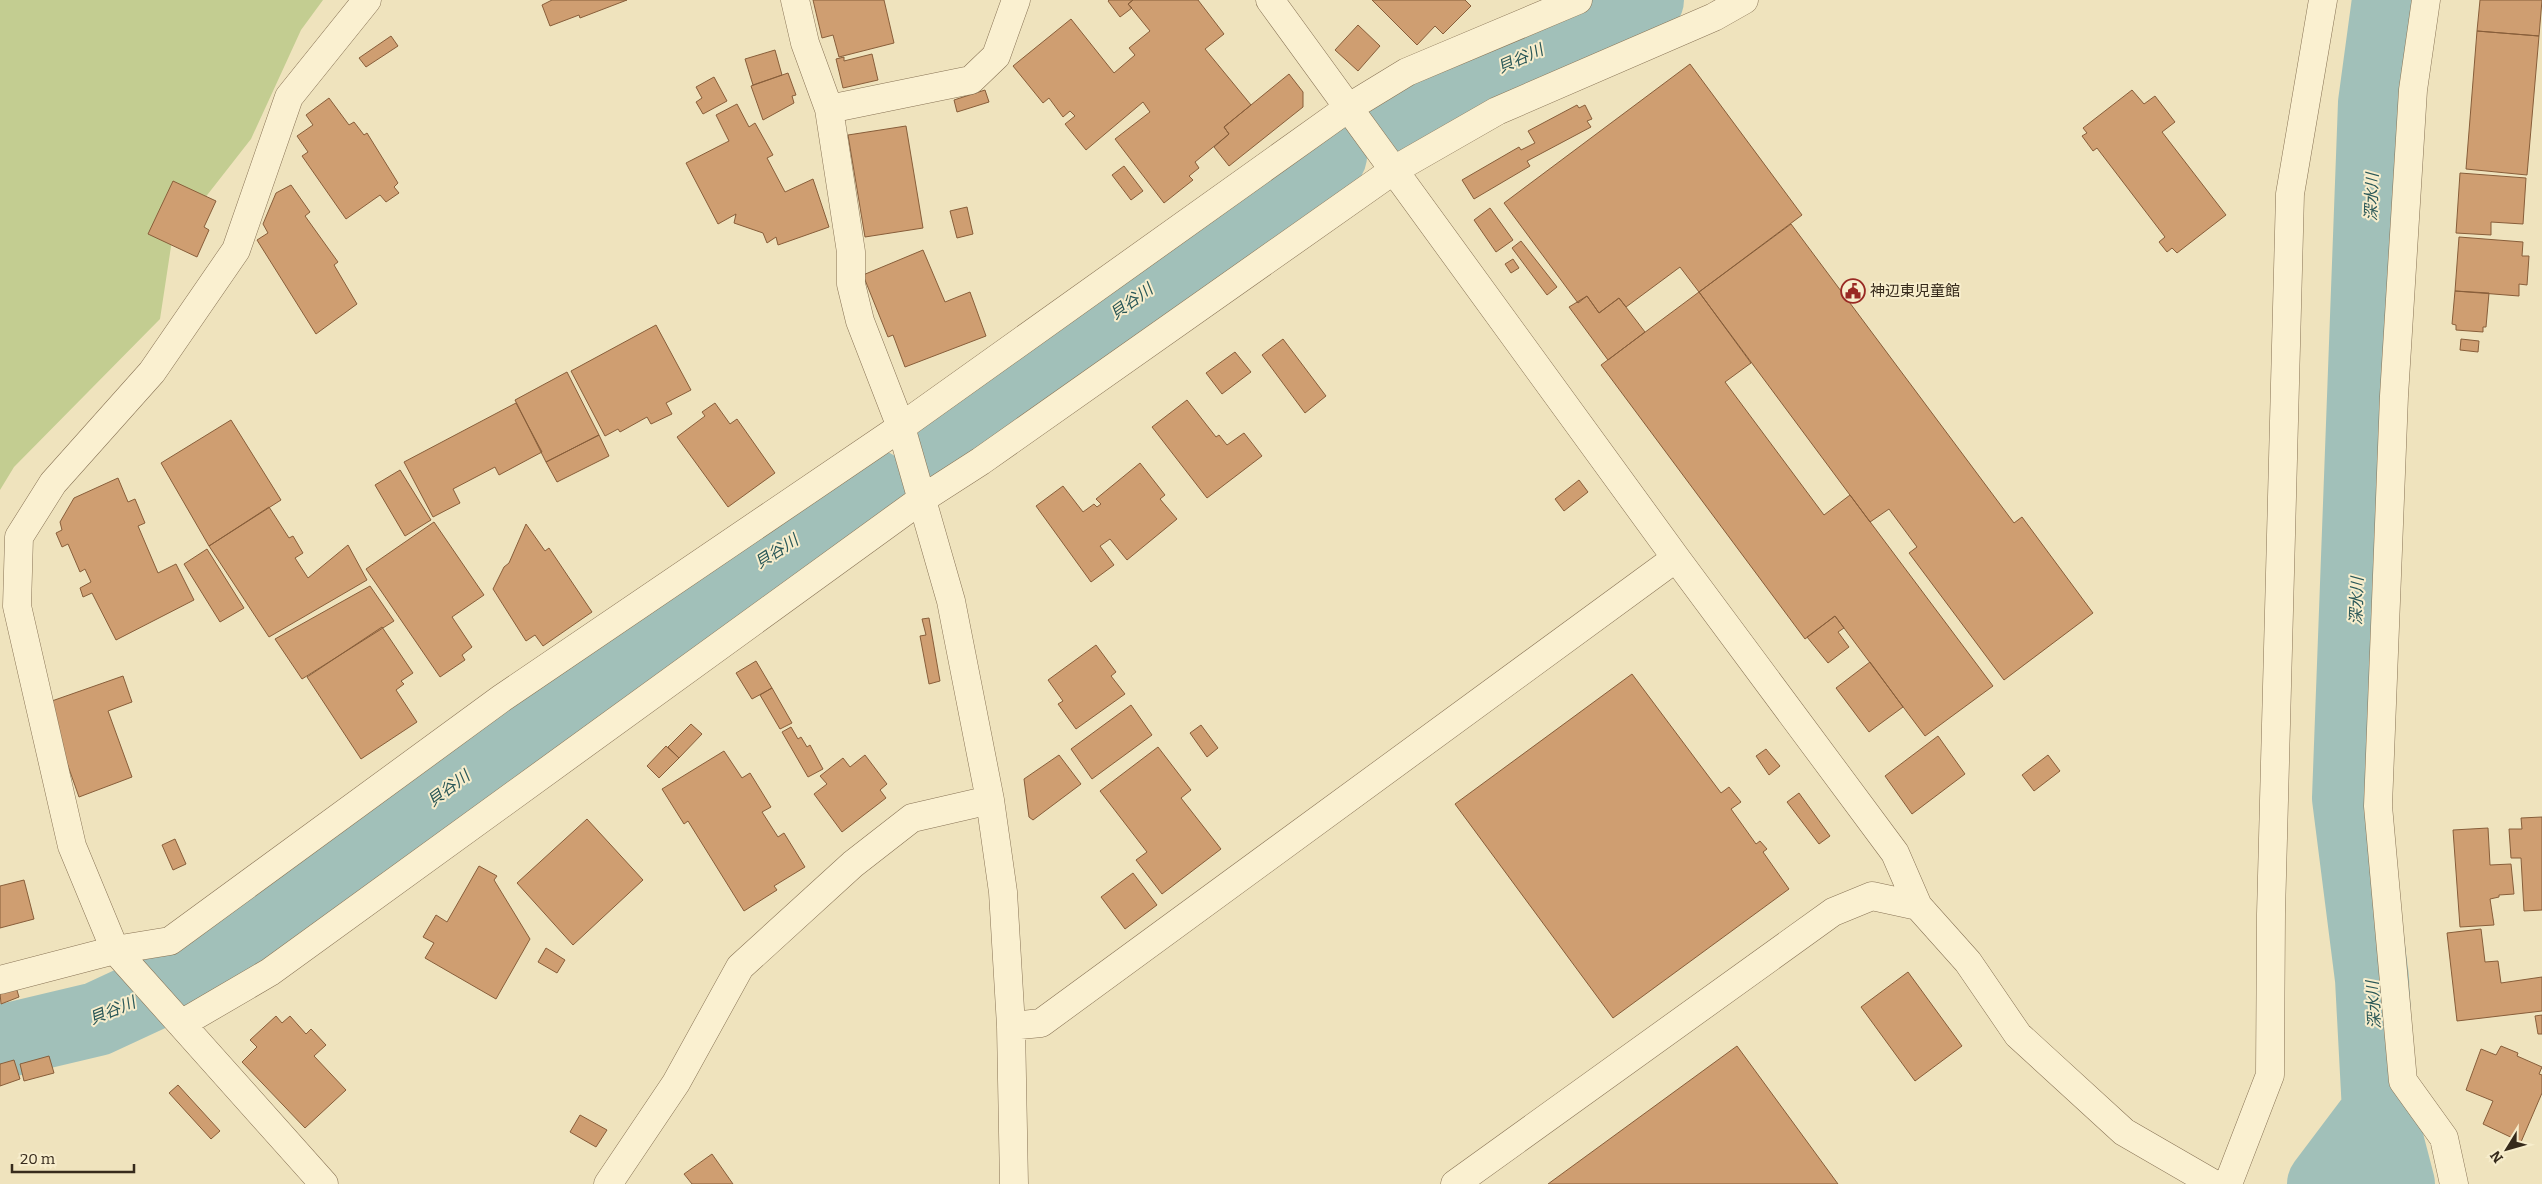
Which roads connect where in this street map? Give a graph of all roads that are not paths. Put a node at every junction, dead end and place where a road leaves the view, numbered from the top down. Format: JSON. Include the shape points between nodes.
{"nodes":[{"id":1,"x":367,"y":0,"type":"edge"},
{"id":2,"x":795,"y":0,"type":"edge"},
{"id":3,"x":1016,"y":0,"type":"edge"},
{"id":4,"x":1270,"y":0,"type":"edge"},
{"id":5,"x":1578,"y":0,"type":"edge"},
{"id":6,"x":1744,"y":0,"type":"edge"},
{"id":7,"x":2323,"y":0,"type":"edge"},
{"id":8,"x":2426,"y":0,"type":"edge"},
{"id":9,"x":1348,"y":108,"type":"junction"},
{"id":10,"x":829,"y":109,"type":"junction"},
{"id":11,"x":1394,"y":170,"type":"junction"},
{"id":12,"x":901,"y":427,"type":"junction"},
{"id":13,"x":922,"y":499,"type":"junction"},
{"id":14,"x":1676,"y":558,"type":"junction"},
{"id":15,"x":990,"y":800,"type":"junction"},
{"id":16,"x":1918,"y":906,"type":"junction"},
{"id":17,"x":115,"y":950,"type":"junction"},
{"id":18,"x":0,"y":980,"type":"edge"},
{"id":19,"x":174,"y":1017,"type":"junction"},
{"id":20,"x":1011,"y":1026,"type":"junction"},
{"id":21,"x":324,"y":1184,"type":"edge"},
{"id":22,"x":608,"y":1184,"type":"edge"},
{"id":23,"x":1014,"y":1184,"type":"edge"},
{"id":24,"x":1456,"y":1184,"type":"edge"},
{"id":25,"x":2214,"y":1184,"type":"edge"},
{"id":26,"x":2228,"y":1184,"type":"edge"},
{"id":27,"x":2454,"y":1184,"type":"edge"}],
"edges":[{"from":1,"to":17,"type":"street","via":[[289,97],[236,250],[152,372],[53,483],[19,537],[18,606],[72,846]]},
{"from":2,"to":10,"type":"street","via":[[805,43]]},
{"from":3,"to":10,"type":"street","via":[[996,56],[971,80]]},
{"from":4,"to":9,"type":"street"},
{"from":5,"to":9,"type":"street","via":[[1407,72]]},
{"from":6,"to":11,"type":"street","via":[[1714,17],[1497,111]]},
{"from":7,"to":26,"type":"street","via":[[2290,194],[2270,914],[2270,1075]]},
{"from":8,"to":27,"type":"street","via":[[2413,90],[2395,386],[2378,806],[2403,1080],[2444,1138]]},
{"from":9,"to":11,"type":"street"},
{"from":9,"to":12,"type":"street"},
{"from":10,"to":12,"type":"street","via":[[851,252],[851,284],[860,321]]},
{"from":11,"to":13,"type":"street","via":[[981,461]]},
{"from":11,"to":14,"type":"street"},
{"from":12,"to":13,"type":"street"},
{"from":12,"to":17,"type":"street","via":[[502,698],[170,942]]},
{"from":13,"to":15,"type":"street","via":[[951,601]]},
{"from":13,"to":19,"type":"street","via":[[270,972]]},
{"from":14,"to":16,"type":"street","via":[[1895,853]]},
{"from":14,"to":20,"type":"street","via":[[1040,1023]]},
{"from":15,"to":20,"type":"street","via":[[1003,892]]},
{"from":15,"to":22,"type":"street","via":[[912,818],[853,864],[740,966],[676,1083]]},
{"from":16,"to":24,"type":"street","via":[[1872,896],[1833,912]]},
{"from":16,"to":25,"type":"street","via":[[1968,962],[2018,1035],[2124,1132]]},
{"from":17,"to":18,"type":"street"},
{"from":17,"to":19,"type":"street"},
{"from":19,"to":21,"type":"street"},
{"from":20,"to":23,"type":"street"}]}
